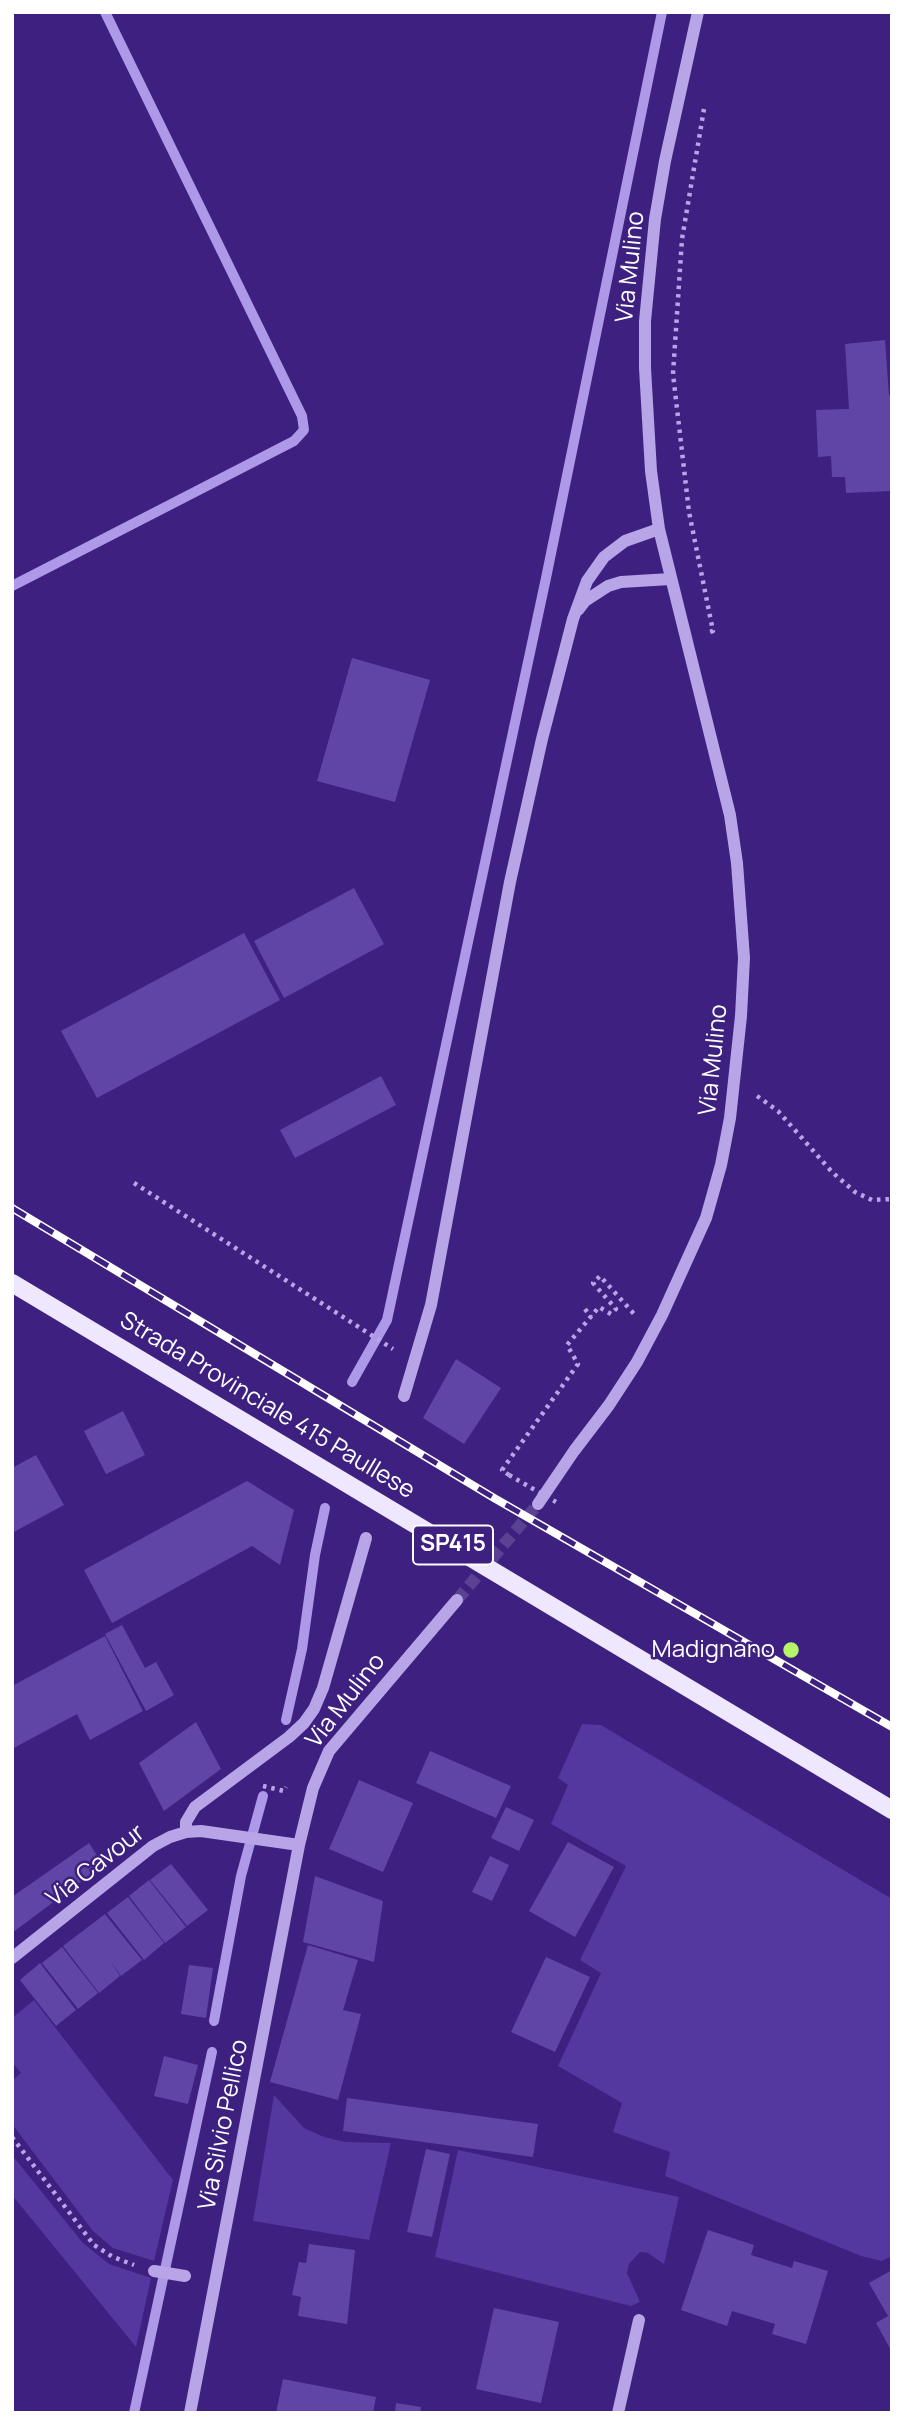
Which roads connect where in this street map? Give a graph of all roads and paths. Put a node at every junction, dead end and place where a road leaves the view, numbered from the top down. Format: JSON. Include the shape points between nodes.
{"nodes":[{"id":1,"x":698,"y":12,"type":"edge"},
{"id":2,"x":706,"y":99,"type":"dead end"},
{"id":3,"x":673,"y":374,"type":"dead end"},
{"id":4,"x":659,"y":529,"type":"junction"},
{"id":5,"x":670,"y":579,"type":"junction"},
{"id":6,"x":573,"y":620,"type":"junction"},
{"id":7,"x":733,"y":1087,"type":"junction"},
{"id":8,"x":134,"y":1182,"type":"dead end"},
{"id":9,"x":892,"y":1199,"type":"edge"},
{"id":10,"x":12,"y":1283,"type":"edge"},
{"id":11,"x":641,"y":1306,"type":"dead end"},
{"id":12,"x":585,"y":1309,"type":"dead end"},
{"id":13,"x":636,"y":1316,"type":"junction"},
{"id":14,"x":591,"y":1317,"type":"junction"},
{"id":15,"x":631,"y":1325,"type":"dead end"},
{"id":16,"x":393,"y":1349,"type":"dead end"},
{"id":17,"x":404,"y":1396,"type":"dead end"},
{"id":18,"x":529,"y":1479,"type":"dead end"},
{"id":19,"x":521,"y":1490,"type":"dead end"},
{"id":20,"x":556,"y":1502,"type":"dead end"},
{"id":21,"x":538,"y":1504,"type":"tunnel mouth"},
{"id":22,"x":366,"y":1538,"type":"dead end"},
{"id":23,"x":457,"y":1600,"type":"tunnel mouth"},
{"id":24,"x":892,"y":1810,"type":"edge"},
{"id":25,"x":186,"y":1832,"type":"junction"},
{"id":26,"x":299,"y":1845,"type":"junction"},
{"id":27,"x":12,"y":1958,"type":"edge"},
{"id":28,"x":12,"y":2137,"type":"edge"},
{"id":29,"x":154,"y":2271,"type":"joint"},
{"id":30,"x":186,"y":2276,"type":"dead end"},
{"id":31,"x":639,"y":2320,"type":"dead end"},
{"id":32,"x":190,"y":2413,"type":"edge"},
{"id":33,"x":618,"y":2413,"type":"edge"}],
"edges":[{"from":1,"to":4,"type":"street","name":"Via Mulino","via":[[665,161],[645,321],[647,415]]},
{"from":2,"to":3,"type":"path","via":[[682,239]]},
{"from":4,"to":5,"type":"street","name":"Via Mulino"},
{"from":4,"to":6,"type":"street","via":[[625,541],[604,557],[587,581]]},
{"from":5,"to":6,"type":"street","via":[[608,586],[585,601]]},
{"from":5,"to":7,"type":"street","name":"Via Mulino","via":[[730,816],[737,863],[744,958]]},
{"from":6,"to":17,"type":"street","via":[[510,882],[431,1305]]},
{"from":7,"to":9,"type":"path","via":[[750,1092],[778,1111],[855,1192],[872,1200]]},
{"from":7,"to":21,"type":"street","name":"Via Mulino","via":[[721,1165],[706,1218],[677,1283],[637,1362]]},
{"from":8,"to":16,"type":"path"},
{"from":10,"to":24,"type":"main road","name":"Strada Provinciale 415 Paullese","number":"SP415"},
{"from":11,"to":13,"type":"path"},
{"from":12,"to":14,"type":"path"},
{"from":13,"to":14,"type":"path","via":[[600,1276],[593,1283],[617,1310],[611,1314],[599,1307]]},
{"from":13,"to":15,"type":"path"},
{"from":14,"to":20,"type":"path","bridge":true,"via":[[567,1345],[578,1364],[502,1470]]},
{"from":18,"to":19,"type":"path"},
{"from":22,"to":25,"type":"street","via":[[314,1709],[289,1737],[195,1807]]},
{"from":23,"to":26,"type":"street","name":"Via Mulino","via":[[329,1751],[313,1788]]},
{"from":25,"to":26,"type":"street","name":"Via Cavour"},
{"from":25,"to":27,"type":"street","name":"Via Cavour","via":[[153,1846]]},
{"from":26,"to":32,"type":"street","name":"Via Silvio Pellico"},
{"from":28,"to":29,"type":"path","via":[[94,2245]]},
{"from":29,"to":30,"type":"street"},
{"from":31,"to":33,"type":"street"}]}
